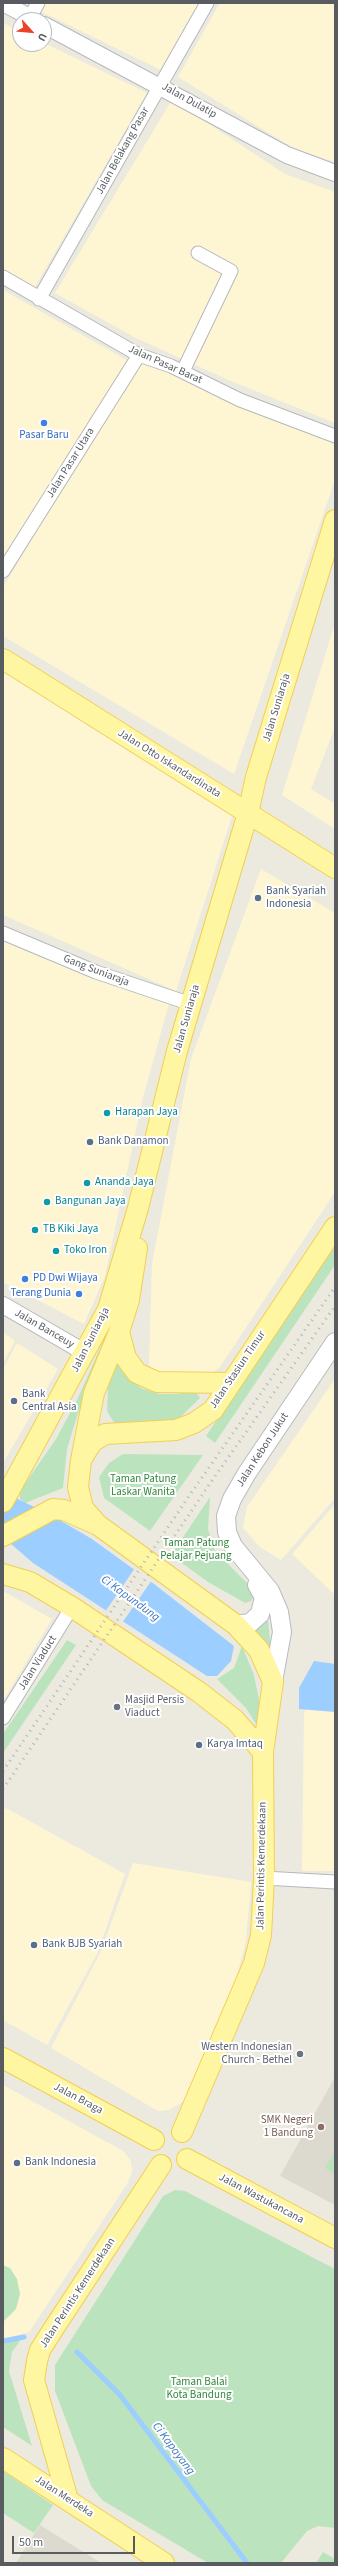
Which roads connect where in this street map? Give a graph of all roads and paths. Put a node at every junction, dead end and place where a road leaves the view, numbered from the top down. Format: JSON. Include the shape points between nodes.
{"nodes":[{"id":1,"x":3,"y":3,"type":"edge"},
{"id":2,"x":207,"y":3,"type":"edge"},
{"id":3,"x":20,"y":12,"type":"edge"},
{"id":4,"x":52,"y":29,"type":"edge"},
{"id":5,"x":160,"y":85,"type":"junction"},
{"id":6,"x":335,"y":173,"type":"edge"},
{"id":7,"x":198,"y":252,"type":"dead end"},
{"id":8,"x":3,"y":278,"type":"edge"},
{"id":9,"x":39,"y":299,"type":"junction"},
{"id":10,"x":139,"y":355,"type":"junction"},
{"id":11,"x":184,"y":371,"type":"junction"},
{"id":12,"x":335,"y":436,"type":"edge"},
{"id":13,"x":335,"y":520,"type":"edge"},
{"id":14,"x":3,"y":571,"type":"edge"},
{"id":15,"x":3,"y":660,"type":"edge"},
{"id":16,"x":248,"y":813,"type":"junction"},
{"id":17,"x":335,"y":868,"type":"edge"},
{"id":18,"x":3,"y":933,"type":"edge"},
{"id":19,"x":191,"y":1004,"type":"junction"},
{"id":20,"x":138,"y":1208,"type":"junction"},
{"id":21,"x":335,"y":1227,"type":"edge"},
{"id":22,"x":3,"y":1305,"type":"edge"},
{"id":23,"x":119,"y":1332,"type":"junction"},
{"id":24,"x":335,"y":1342,"type":"edge"},
{"id":25,"x":84,"y":1352,"type":"junction"},
{"id":26,"x":230,"y":1383,"type":"junction"},
{"id":27,"x":81,"y":1460,"type":"junction"},
{"id":28,"x":7,"y":1494,"type":"edge"},
{"id":29,"x":98,"y":1525,"type":"junction"},
{"id":30,"x":3,"y":1536,"type":"edge"},
{"id":31,"x":247,"y":1564,"type":"junction"},
{"id":32,"x":3,"y":1574,"type":"edge"},
{"id":33,"x":72,"y":1607,"type":"junction"},
{"id":34,"x":236,"y":1625,"type":"junction"},
{"id":35,"x":273,"y":1682,"type":"junction"},
{"id":36,"x":3,"y":1718,"type":"edge"},
{"id":37,"x":263,"y":1752,"type":"junction"},
{"id":38,"x":264,"y":1878,"type":"junction"},
{"id":39,"x":335,"y":1882,"type":"edge"},
{"id":40,"x":3,"y":2058,"type":"edge"},
{"id":41,"x":182,"y":2132,"type":"junction"},
{"id":42,"x":154,"y":2140,"type":"junction"},
{"id":43,"x":187,"y":2159,"type":"junction"},
{"id":44,"x":161,"y":2165,"type":"junction"},
{"id":45,"x":335,"y":2238,"type":"edge"},
{"id":46,"x":3,"y":2458,"type":"edge"},
{"id":47,"x":68,"y":2500,"type":"junction"},
{"id":48,"x":164,"y":2563,"type":"edge"}],
"edges":[{"from":1,"to":3,"type":"street","name":"Jalan Dulatip"},
{"from":2,"to":5,"type":"street","name":"Jalan Belakang Pasar"},
{"from":4,"to":5,"type":"street","name":"Jalan Dulatip"},
{"from":5,"to":6,"type":"street","name":"Jalan Dulatip","via":[[287,155]]},
{"from":5,"to":9,"type":"street","name":"Jalan Belakang Pasar"},
{"from":7,"to":11,"type":"street","via":[[231,271]]},
{"from":8,"to":9,"type":"street","name":"Jalan Pasar Barat"},
{"from":9,"to":10,"type":"street","name":"Jalan Pasar Barat"},
{"from":10,"to":11,"type":"street","name":"Jalan Pasar Barat"},
{"from":10,"to":14,"type":"street","name":"Jalan Pasar Utara"},
{"from":11,"to":12,"type":"street","name":"Jalan Pasar Barat","via":[[240,400]]},
{"from":13,"to":16,"type":"main road","name":"Jalan Suniaraja","via":[[256,777]]},
{"from":15,"to":16,"type":"main road","name":"Jalan Otto Iskandardinata"},
{"from":16,"to":17,"type":"main road","name":"Jalan Otto Iskandardinata"},
{"from":16,"to":19,"type":"main road","name":"Jalan Suniaraja"},
{"from":18,"to":19,"type":"street","name":"Gang Suniaraja","via":[[96,972]]},
{"from":19,"to":20,"type":"main road","name":"Jalan Suniaraja"},
{"from":20,"to":23,"type":"main road","via":[[139,1232],[129,1300]]},
{"from":20,"to":25,"type":"main road","name":"Jalan Suniaraja","via":[[108,1309]]},
{"from":21,"to":26,"type":"main road","name":"Jalan Stasiun Timur"},
{"from":22,"to":25,"type":"street","name":"Jalan Banceuy"},
{"from":23,"to":26,"type":"main road","via":[[126,1358],[137,1373],[157,1382]]},
{"from":23,"to":27,"type":"main road","via":[[94,1393]]},
{"from":24,"to":31,"type":"main road","name":"Jalan Kebon Jukut","via":[[232,1499],[226,1516],[227,1532],[233,1546]]},
{"from":25,"to":28,"type":"main road","name":"Jalan Suniaraja"},
{"from":26,"to":27,"type":"main road","name":"Jalan Stasiun Timur","via":[[213,1410],[194,1423],[176,1430],[105,1434],[92,1442]]},
{"from":27,"to":29,"type":"main road","name":"Jalan Stasiun Timur","via":[[78,1487],[83,1508]]},
{"from":29,"to":30,"type":"main road","via":[[64,1510],[53,1509]]},
{"from":29,"to":34,"type":"main road"},
{"from":31,"to":34,"type":"main road","name":"Jalan Kebon Jukut","via":[[264,1597],[264,1603],[256,1619],[250,1623]]},
{"from":31,"to":35,"type":"main road","name":"Jalan Kebon Jukut","via":[[270,1591],[279,1612],[282,1632]]},
{"from":32,"to":33,"type":"main road","via":[[30,1582]]},
{"from":33,"to":36,"type":"street","name":"Jalan Viaduct"},
{"from":33,"to":37,"type":"main road","via":[[214,1702],[235,1720]]},
{"from":34,"to":35,"type":"main road","via":[[259,1650]]},
{"from":35,"to":37,"type":"main road","name":"Jalan Perintis Kemerdekaan"},
{"from":37,"to":38,"type":"main road","name":"Jalan Perintis Kemerdekaan"},
{"from":38,"to":39,"type":"street"},
{"from":38,"to":41,"type":"main road","name":"Jalan Perintis Kemerdekaan","via":[[261,1935],[254,1963]]},
{"from":40,"to":42,"type":"main road","name":"Jalan Braga"},
{"from":41,"to":42,"type":"main road","via":[[166,2130]]},
{"from":41,"to":43,"type":"main road","via":[[190,2148]]},
{"from":42,"to":44,"type":"main road","via":[[151,2152]]},
{"from":43,"to":44,"type":"main road","via":[[175,2167]]},
{"from":43,"to":45,"type":"main road","name":"Jalan Wastukancana"},
{"from":44,"to":47,"type":"main road","name":"Jalan Perintis Kemerdekaan","via":[[40,2350],[34,2380]]},
{"from":46,"to":47,"type":"main road","name":"Jalan Merdeka"},
{"from":47,"to":48,"type":"main road","name":"Jalan Merdeka"}]}
